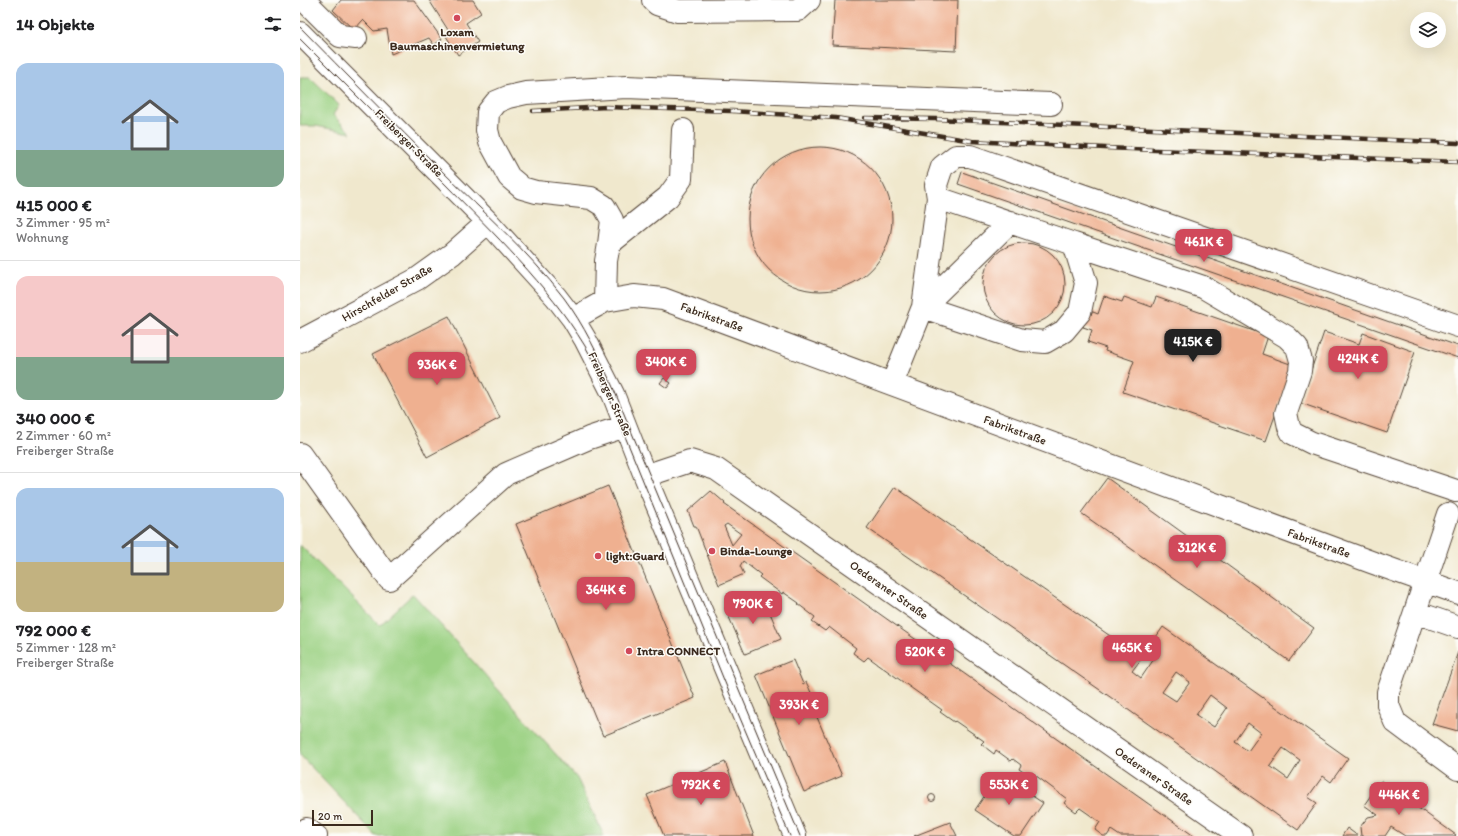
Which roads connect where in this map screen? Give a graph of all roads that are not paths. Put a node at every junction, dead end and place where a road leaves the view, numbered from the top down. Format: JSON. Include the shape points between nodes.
{"nodes":[{"id":1,"x":304,"y":0,"type":"edge"},
{"id":2,"x":653,"y":0,"type":"edge"},
{"id":3,"x":809,"y":0,"type":"edge"},
{"id":4,"x":300,"y":33,"type":"edge"},
{"id":5,"x":356,"y":38,"type":"dead end"},
{"id":6,"x":1051,"y":104,"type":"dead end"},
{"id":7,"x":683,"y":130,"type":"dead end"},
{"id":8,"x":938,"y":198,"type":"junction"},
{"id":9,"x":488,"y":222,"type":"junction"},
{"id":10,"x":1010,"y":222,"type":"junction"},
{"id":11,"x":609,"y":244,"type":"junction"},
{"id":12,"x":1074,"y":244,"type":"junction"},
{"id":13,"x":605,"y":301,"type":"junction"},
{"id":14,"x":923,"y":307,"type":"junction"},
{"id":15,"x":573,"y":319,"type":"junction"},
{"id":16,"x":1458,"y":326,"type":"edge"},
{"id":17,"x":300,"y":341,"type":"edge"},
{"id":18,"x":892,"y":384,"type":"junction"},
{"id":19,"x":625,"y":426,"type":"junction"},
{"id":20,"x":300,"y":454,"type":"edge"},
{"id":21,"x":645,"y":476,"type":"junction"},
{"id":22,"x":1456,"y":491,"type":"dead end"},
{"id":23,"x":1448,"y":514,"type":"dead end"},
{"id":24,"x":1426,"y":582,"type":"junction"},
{"id":25,"x":1458,"y":593,"type":"edge"},
{"id":26,"x":1415,"y":612,"type":"junction"},
{"id":27,"x":1458,"y":627,"type":"edge"},
{"id":28,"x":1458,"y":769,"type":"edge"},
{"id":29,"x":301,"y":836,"type":"edge"},
{"id":30,"x":316,"y":836,"type":"edge"},
{"id":31,"x":795,"y":836,"type":"edge"},
{"id":32,"x":1241,"y":836,"type":"edge"}],
"edges":[{"from":1,"to":5,"type":"street","via":[[340,36]]},
{"from":2,"to":3,"type":"street","via":[[657,4],[678,11],[798,10]]},
{"from":4,"to":9,"type":"street","name":"Freiberger Straße"},
{"from":6,"to":11,"type":"street","via":[[626,87],[526,93],[496,102],[488,112],[487,130],[490,142],[510,177],[522,188],[591,198],[604,206],[612,220]]},
{"from":7,"to":11,"type":"street","via":[[681,179],[668,197]]},
{"from":8,"to":10,"type":"street"},
{"from":8,"to":14,"type":"street"},
{"from":8,"to":16,"type":"street","via":[[936,185],[942,167],[956,156],[970,156]]},
{"from":9,"to":15,"type":"street","name":"Freiberger Straße","via":[[539,276]]},
{"from":9,"to":17,"type":"street","name":"Hirschfelder Straße","via":[[452,254],[417,279]]},
{"from":10,"to":12,"type":"street"},
{"from":10,"to":14,"type":"street"},
{"from":11,"to":13,"type":"street"},
{"from":12,"to":14,"type":"street","via":[[1086,283],[1080,312],[1064,331],[1045,342],[1022,340]]},
{"from":12,"to":22,"type":"street","via":[[1203,287],[1287,337],[1297,347],[1301,361],[1286,413],[1288,427],[1292,433],[1312,443]]},
{"from":13,"to":15,"type":"street","name":"Fabrikstraße"},
{"from":13,"to":18,"type":"street","name":"Fabrikstraße","via":[[634,296],[663,299]]},
{"from":14,"to":18,"type":"street"},
{"from":15,"to":19,"type":"street","name":"Freiberger Straße","via":[[599,365]]},
{"from":18,"to":24,"type":"street","name":"Fabrikstraße"},
{"from":19,"to":20,"type":"street","via":[[589,438],[506,474],[389,578]]},
{"from":19,"to":21,"type":"street","name":"Freiberger Straße"},
{"from":21,"to":31,"type":"street","name":"Freiberger Straße"},
{"from":21,"to":32,"type":"street","name":"Oederaner Straße","via":[[690,462],[716,469]]},
{"from":23,"to":24,"type":"street"},
{"from":24,"to":25,"type":"street","name":"Fabrikstraße"},
{"from":24,"to":26,"type":"street"},
{"from":26,"to":27,"type":"street"},
{"from":26,"to":28,"type":"street","via":[[1388,692],[1388,705],[1395,722]]},
{"from":29,"to":30,"type":"street","via":[[307,829]]}]}
